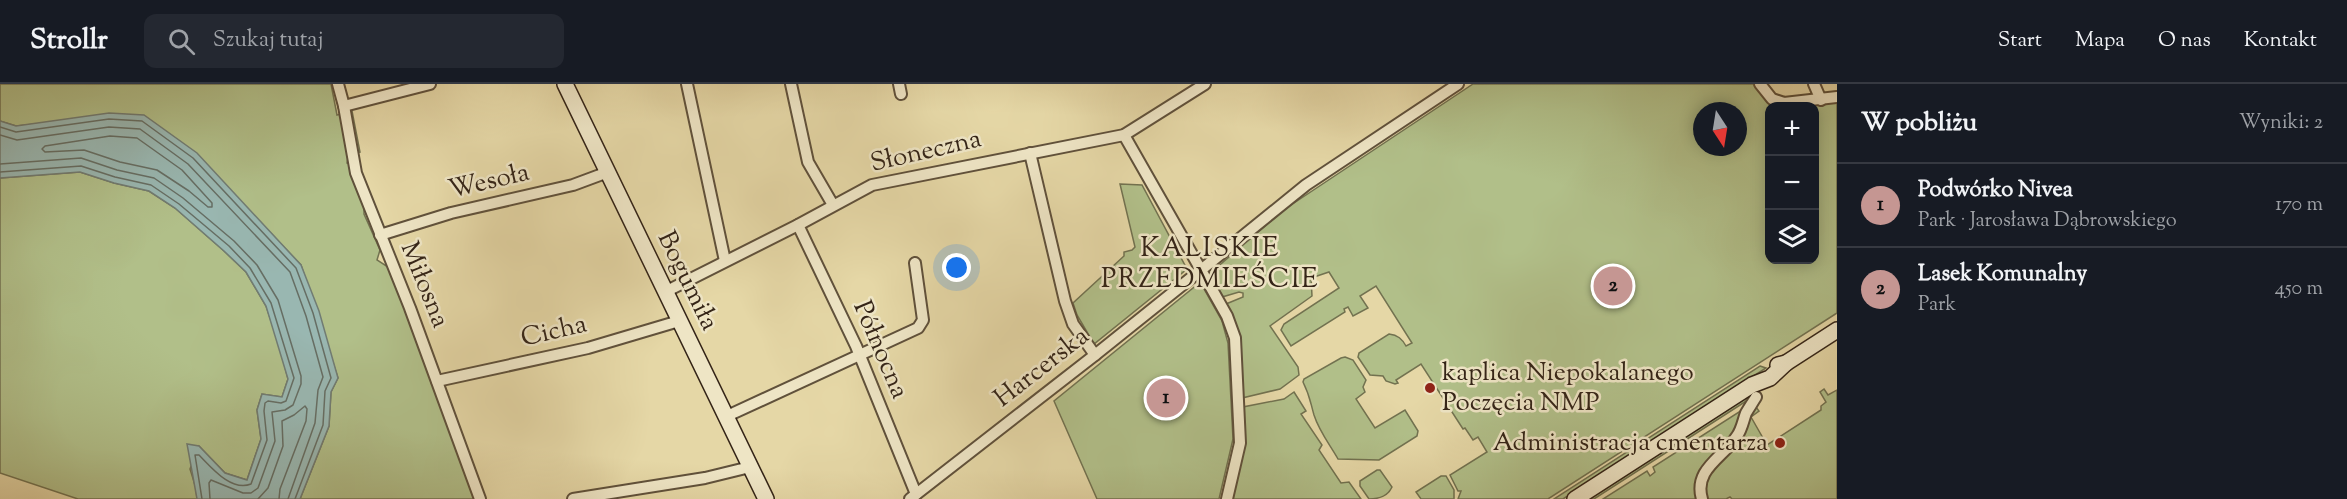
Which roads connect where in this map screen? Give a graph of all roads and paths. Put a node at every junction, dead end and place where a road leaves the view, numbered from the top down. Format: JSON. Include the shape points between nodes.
{"nodes":[{"id":1,"x":338,"y":84,"type":"edge"},
{"id":2,"x":430,"y":84,"type":"edge"},
{"id":3,"x":566,"y":84,"type":"edge"},
{"id":4,"x":687,"y":84,"type":"edge"},
{"id":5,"x":792,"y":84,"type":"edge"},
{"id":6,"x":1206,"y":84,"type":"edge"},
{"id":7,"x":1458,"y":84,"type":"edge"},
{"id":8,"x":1760,"y":84,"type":"edge"},
{"id":9,"x":1814,"y":84,"type":"edge"},
{"id":10,"x":1837,"y":97,"type":"edge"},
{"id":11,"x":1821,"y":100,"type":"junction"},
{"id":12,"x":344,"y":106,"type":"junction"},
{"id":13,"x":1124,"y":135,"type":"junction"},
{"id":14,"x":1030,"y":153,"type":"junction"},
{"id":15,"x":608,"y":172,"type":"junction"},
{"id":16,"x":833,"y":205,"type":"junction"},
{"id":17,"x":798,"y":225,"type":"junction"},
{"id":18,"x":380,"y":235,"type":"junction"},
{"id":19,"x":724,"y":261,"type":"junction"},
{"id":20,"x":915,"y":263,"type":"dead end"},
{"id":21,"x":1201,"y":270,"type":"junction"},
{"id":22,"x":665,"y":292,"type":"junction"},
{"id":23,"x":679,"y":321,"type":"junction"},
{"id":24,"x":1837,"y":330,"type":"edge"},
{"id":25,"x":859,"y":355,"type":"junction"},
{"id":26,"x":1095,"y":355,"type":"junction"},
{"id":27,"x":437,"y":381,"type":"junction"},
{"id":28,"x":1754,"y":391,"type":"junction"},
{"id":29,"x":725,"y":417,"type":"junction"},
{"id":30,"x":750,"y":467,"type":"junction"},
{"id":31,"x":601,"y":497,"type":"edge"},
{"id":32,"x":913,"y":497,"type":"edge"},
{"id":33,"x":480,"y":499,"type":"edge"},
{"id":34,"x":573,"y":499,"type":"edge"},
{"id":35,"x":766,"y":499,"type":"edge"},
{"id":36,"x":1227,"y":499,"type":"edge"},
{"id":37,"x":1575,"y":499,"type":"edge"},
{"id":38,"x":1702,"y":499,"type":"edge"}],
"edges":[{"from":1,"to":12,"type":"street","name":"Miłosna"},
{"from":2,"to":12,"type":"street"},
{"from":3,"to":15,"type":"street","name":"Bogumiła"},
{"from":4,"to":19,"type":"street"},
{"from":5,"to":16,"type":"street","via":[[808,162]]},
{"from":6,"to":13,"type":"street","name":"Słoneczna"},
{"from":7,"to":21,"type":"street","name":"Harcerska","via":[[1306,185]]},
{"from":8,"to":11,"type":"street","via":[[1777,102]]},
{"from":9,"to":11,"type":"street"},
{"from":10,"to":11,"type":"street"},
{"from":12,"to":18,"type":"street","name":"Miłosna","via":[[356,173]]},
{"from":13,"to":14,"type":"street","name":"Słoneczna"},
{"from":13,"to":21,"type":"street"},
{"from":14,"to":16,"type":"street","name":"Słoneczna","via":[[872,185]]},
{"from":14,"to":26,"type":"street","via":[[1065,301],[1073,324]]},
{"from":15,"to":18,"type":"street","name":"Wesoła"},
{"from":15,"to":22,"type":"street","name":"Bogumiła"},
{"from":16,"to":17,"type":"street","name":"Słoneczna"},
{"from":17,"to":19,"type":"street","name":"Słoneczna"},
{"from":17,"to":25,"type":"street","name":"Północna"},
{"from":18,"to":27,"type":"street","name":"Miłosna"},
{"from":19,"to":22,"type":"street","name":"Słoneczna"},
{"from":20,"to":25,"type":"street","via":[[922,325]]},
{"from":21,"to":26,"type":"street","name":"Harcerska"},
{"from":21,"to":36,"type":"street","via":[[1235,338],[1240,443]]},
{"from":22,"to":23,"type":"street","name":"Bogumiła"},
{"from":23,"to":27,"type":"street","name":"Cicha","via":[[588,348]]},
{"from":23,"to":29,"type":"street","name":"Bogumiła"},
{"from":24,"to":28,"type":"street","via":[[1786,363]]},
{"from":25,"to":29,"type":"street"},
{"from":25,"to":32,"type":"street","name":"Północna"},
{"from":26,"to":32,"type":"street","name":"Harcerska"},
{"from":27,"to":33,"type":"street","name":"Miłosna"},
{"from":28,"to":37,"type":"street"},
{"from":28,"to":38,"type":"street","via":[[1736,439],[1704,474],[1700,483]]},
{"from":29,"to":30,"type":"street","name":"Bogumiła"},
{"from":30,"to":31,"type":"street"},
{"from":30,"to":35,"type":"street","name":"Bogumiła"},
{"from":31,"to":34,"type":"street"}]}
